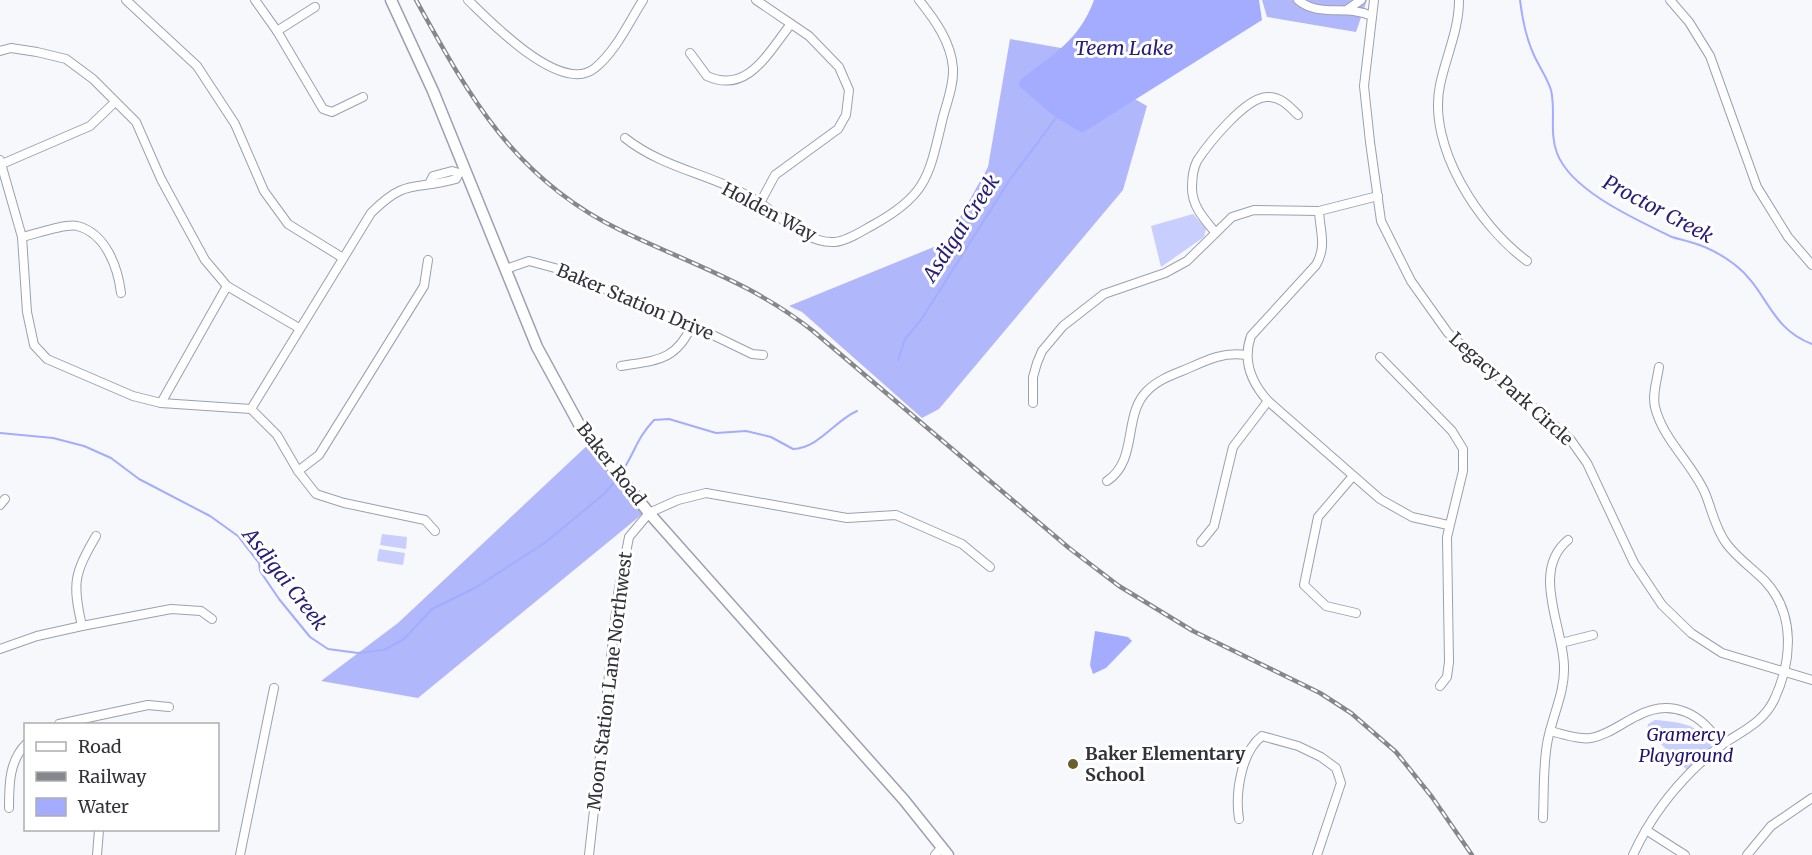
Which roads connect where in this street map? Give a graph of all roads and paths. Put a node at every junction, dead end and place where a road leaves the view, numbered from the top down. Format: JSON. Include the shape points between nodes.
{"nodes":[{"id":1,"x":126,"y":0,"type":"edge"},
{"id":2,"x":255,"y":0,"type":"edge"},
{"id":3,"x":391,"y":0,"type":"edge"},
{"id":4,"x":468,"y":0,"type":"edge"},
{"id":5,"x":643,"y":0,"type":"edge"},
{"id":6,"x":756,"y":0,"type":"edge"},
{"id":7,"x":919,"y":0,"type":"edge"},
{"id":8,"x":1360,"y":0,"type":"edge"},
{"id":9,"x":1374,"y":0,"type":"edge"},
{"id":10,"x":1459,"y":0,"type":"edge"},
{"id":11,"x":1670,"y":0,"type":"edge"},
{"id":12,"x":1300,"y":2,"type":"edge"},
{"id":13,"x":315,"y":7,"type":"dead end"},
{"id":14,"x":1348,"y":9,"type":"junction"},
{"id":15,"x":1372,"y":16,"type":"junction"},
{"id":16,"x":790,"y":24,"type":"junction"},
{"id":17,"x":278,"y":31,"type":"junction"},
{"id":18,"x":0,"y":51,"type":"edge"},
{"id":19,"x":690,"y":53,"type":"dead end"},
{"id":20,"x":363,"y":97,"type":"dead end"},
{"id":21,"x":114,"y":103,"type":"junction"},
{"id":22,"x":1298,"y":115,"type":"dead end"},
{"id":23,"x":625,"y":138,"type":"dead end"},
{"id":24,"x":1,"y":162,"type":"edge"},
{"id":25,"x":462,"y":172,"type":"junction"},
{"id":26,"x":1378,"y":196,"type":"junction"},
{"id":27,"x":760,"y":203,"type":"junction"},
{"id":28,"x":1319,"y":212,"type":"junction"},
{"id":29,"x":1215,"y":232,"type":"junction"},
{"id":30,"x":22,"y":237,"type":"junction"},
{"id":31,"x":343,"y":258,"type":"junction"},
{"id":32,"x":428,"y":260,"type":"dead end"},
{"id":33,"x":1527,"y":261,"type":"dead end"},
{"id":34,"x":1812,"y":265,"type":"edge"},
{"id":35,"x":506,"y":268,"type":"junction"},
{"id":36,"x":227,"y":286,"type":"junction"},
{"id":37,"x":121,"y":293,"type":"dead end"},
{"id":38,"x":692,"y":325,"type":"junction"},
{"id":39,"x":299,"y":328,"type":"junction"},
{"id":40,"x":1246,"y":355,"type":"junction"},
{"id":41,"x":763,"y":356,"type":"dead end"},
{"id":42,"x":1380,"y":357,"type":"dead end"},
{"id":43,"x":621,"y":366,"type":"dead end"},
{"id":44,"x":1659,"y":367,"type":"dead end"},
{"id":45,"x":1268,"y":401,"type":"junction"},
{"id":46,"x":161,"y":403,"type":"junction"},
{"id":47,"x":1033,"y":403,"type":"dead end"},
{"id":48,"x":250,"y":409,"type":"junction"},
{"id":49,"x":298,"y":471,"type":"junction"},
{"id":50,"x":1353,"y":476,"type":"junction"},
{"id":51,"x":1107,"y":481,"type":"dead end"},
{"id":52,"x":650,"y":513,"type":"junction"},
{"id":53,"x":1448,"y":525,"type":"junction"},
{"id":54,"x":435,"y":531,"type":"dead end"},
{"id":55,"x":96,"y":536,"type":"dead end"},
{"id":56,"x":1568,"y":540,"type":"dead end"},
{"id":57,"x":1201,"y":543,"type":"dead end"},
{"id":58,"x":990,"y":567,"type":"dead end"},
{"id":59,"x":1356,"y":613,"type":"dead end"},
{"id":60,"x":212,"y":619,"type":"dead end"},
{"id":61,"x":82,"y":626,"type":"junction"},
{"id":62,"x":1593,"y":635,"type":"dead end"},
{"id":63,"x":1561,"y":643,"type":"junction"},
{"id":64,"x":0,"y":649,"type":"edge"},
{"id":65,"x":1783,"y":673,"type":"junction"},
{"id":66,"x":1812,"y":680,"type":"edge"},
{"id":67,"x":1440,"y":686,"type":"dead end"},
{"id":68,"x":274,"y":688,"type":"dead end"},
{"id":69,"x":169,"y":707,"type":"dead end"},
{"id":70,"x":99,"y":715,"type":"junction"},
{"id":71,"x":63,"y":723,"type":"edge"},
{"id":72,"x":100,"y":723,"type":"edge"},
{"id":73,"x":1550,"y":731,"type":"junction"},
{"id":74,"x":24,"y":746,"type":"edge"},
{"id":75,"x":1721,"y":746,"type":"junction"},
{"id":76,"x":1812,"y":798,"type":"edge"},
{"id":77,"x":9,"y":808,"type":"dead end"},
{"id":78,"x":1543,"y":818,"type":"dead end"},
{"id":79,"x":1239,"y":819,"type":"dead end"},
{"id":80,"x":1646,"y":830,"type":"junction"},
{"id":81,"x":99,"y":831,"type":"edge"},
{"id":82,"x":942,"y":852,"type":"edge"},
{"id":83,"x":97,"y":855,"type":"edge"},
{"id":84,"x":240,"y":855,"type":"edge"},
{"id":85,"x":589,"y":855,"type":"edge"},
{"id":86,"x":1317,"y":855,"type":"edge"},
{"id":87,"x":1633,"y":855,"type":"edge"},
{"id":88,"x":1684,"y":855,"type":"edge"},
{"id":89,"x":1747,"y":855,"type":"edge"}],
"edges":[{"from":1,"to":31,"type":"street","via":[[197,66],[235,124],[264,191],[288,224]]},
{"from":2,"to":17,"type":"street"},
{"from":3,"to":25,"type":"main road","name":"Baker Road","via":[[433,91]]},
{"from":4,"to":5,"type":"street","via":[[533,58],[566,72],[583,73],[594,70],[607,56]]},
{"from":6,"to":16,"type":"street"},
{"from":7,"to":27,"type":"street","name":"Holden Way","via":[[942,34],[953,67],[933,162],[923,185],[899,211],[838,242],[811,237]]},
{"from":8,"to":14,"type":"street"},
{"from":9,"to":15,"type":"street","name":"Legacy Park Circle"},
{"from":10,"to":33,"type":"street","via":[[1459,17],[1440,84],[1439,132],[1448,157],[1495,234]]},
{"from":11,"to":34,"type":"street","via":[[1710,56],[1757,187],[1788,237]]},
{"from":12,"to":14,"type":"street","via":[[1328,12]]},
{"from":13,"to":17,"type":"street"},
{"from":14,"to":15,"type":"street"},
{"from":15,"to":26,"type":"street","name":"Legacy Park Circle","via":[[1364,86]]},
{"from":16,"to":19,"type":"street","via":[[751,74],[732,81],[707,76]]},
{"from":16,"to":27,"type":"street","via":[[809,36],[839,67],[849,90],[848,107],[838,129],[775,175]]},
{"from":17,"to":20,"type":"street","via":[[327,112]]},
{"from":18,"to":21,"type":"street","via":[[11,48],[66,59],[93,79]]},
{"from":21,"to":24,"type":"street","via":[[90,126]]},
{"from":21,"to":36,"type":"street","via":[[136,122],[161,179],[200,250]]},
{"from":22,"to":29,"type":"street","via":[[1278,99],[1256,99],[1197,161],[1192,178],[1193,198]]},
{"from":23,"to":27,"type":"street","name":"Holden Way","via":[[657,159]]},
{"from":24,"to":30,"type":"street"},
{"from":25,"to":31,"type":"street","via":[[433,176],[430,182],[390,195],[371,213]]},
{"from":25,"to":35,"type":"main road","name":"Baker Road"},
{"from":26,"to":28,"type":"street"},
{"from":26,"to":65,"type":"street","name":"Legacy Park Circle","via":[[1381,221],[1411,281],[1448,333],[1570,439],[1587,463],[1634,562],[1662,605],[1691,633],[1722,653]]},
{"from":28,"to":29,"type":"street","via":[[1247,211],[1232,217]]},
{"from":28,"to":40,"type":"street","via":[[1323,233],[1321,257],[1251,336]]},
{"from":29,"to":47,"type":"street","via":[[1178,267],[1104,294],[1063,326],[1037,363]]},
{"from":30,"to":37,"type":"street","via":[[76,225],[89,232],[109,252],[119,273]]},
{"from":30,"to":46,"type":"street","via":[[27,312],[34,345],[47,359],[84,376]]},
{"from":31,"to":39,"type":"street"},
{"from":32,"to":49,"type":"street","via":[[424,286],[319,455]]},
{"from":35,"to":38,"type":"street","name":"Baker Station Drive","via":[[529,261],[541,262]]},
{"from":35,"to":52,"type":"main road","name":"Baker Road","via":[[541,356],[574,416]]},
{"from":36,"to":39,"type":"street"},
{"from":36,"to":46,"type":"street"},
{"from":38,"to":41,"type":"street","name":"Baker Station Drive"},
{"from":38,"to":43,"type":"street","via":[[679,349],[660,358]]},
{"from":39,"to":48,"type":"street"},
{"from":40,"to":45,"type":"street","via":[[1254,383]]},
{"from":40,"to":51,"type":"street","via":[[1214,357],[1148,390],[1139,403],[1122,466]]},
{"from":42,"to":53,"type":"street","via":[[1459,439],[1462,471]]},
{"from":44,"to":65,"type":"street","via":[[1654,404],[1661,424],[1700,483],[1724,541],[1765,582],[1783,608],[1789,641]]},
{"from":45,"to":50,"type":"street"},
{"from":45,"to":57,"type":"street","via":[[1233,447],[1214,526]]},
{"from":46,"to":48,"type":"street"},
{"from":48,"to":49,"type":"street","via":[[277,435]]},
{"from":49,"to":54,"type":"street","via":[[316,494],[425,520]]},
{"from":50,"to":53,"type":"street","via":[[1398,510]]},
{"from":50,"to":59,"type":"street","via":[[1318,517],[1304,585],[1326,606]]},
{"from":52,"to":58,"type":"street","via":[[678,500],[706,494],[847,518],[896,515],[962,544]]},
{"from":52,"to":82,"type":"main road","name":"Baker Road","via":[[904,800]]},
{"from":52,"to":85,"type":"street","name":"Moon Station Lane Northwest","via":[[629,537],[618,594]]},
{"from":53,"to":67,"type":"street","via":[[1449,662],[1447,677]]},
{"from":55,"to":61,"type":"street","via":[[80,564],[74,592]]},
{"from":56,"to":63,"type":"street","via":[[1559,547],[1553,561],[1550,591]]},
{"from":60,"to":61,"type":"street","via":[[201,611],[171,609]]},
{"from":61,"to":64,"type":"street"},
{"from":62,"to":63,"type":"street"},
{"from":63,"to":73,"type":"street","via":[[1564,668]]},
{"from":65,"to":66,"type":"street","name":"Legacy Park Circle"},
{"from":65,"to":75,"type":"street","via":[[1764,716]]},
{"from":68,"to":84,"type":"street"},
{"from":69,"to":70,"type":"street","via":[[148,705]]},
{"from":70,"to":71,"type":"street"},
{"from":70,"to":72,"type":"street"},
{"from":73,"to":75,"type":"street","via":[[1587,739],[1648,710],[1672,708],[1693,714]]},
{"from":73,"to":78,"type":"street"},
{"from":74,"to":77,"type":"street","via":[[9,776]]},
{"from":75,"to":80,"type":"street","via":[[1670,795]]},
{"from":76,"to":89,"type":"street","via":[[1771,826]]},
{"from":79,"to":86,"type":"street","via":[[1237,805],[1253,742],[1262,736],[1298,746],[1336,768],[1341,783]]},
{"from":80,"to":87,"type":"street"},
{"from":80,"to":88,"type":"street"},
{"from":81,"to":83,"type":"street"}]}
